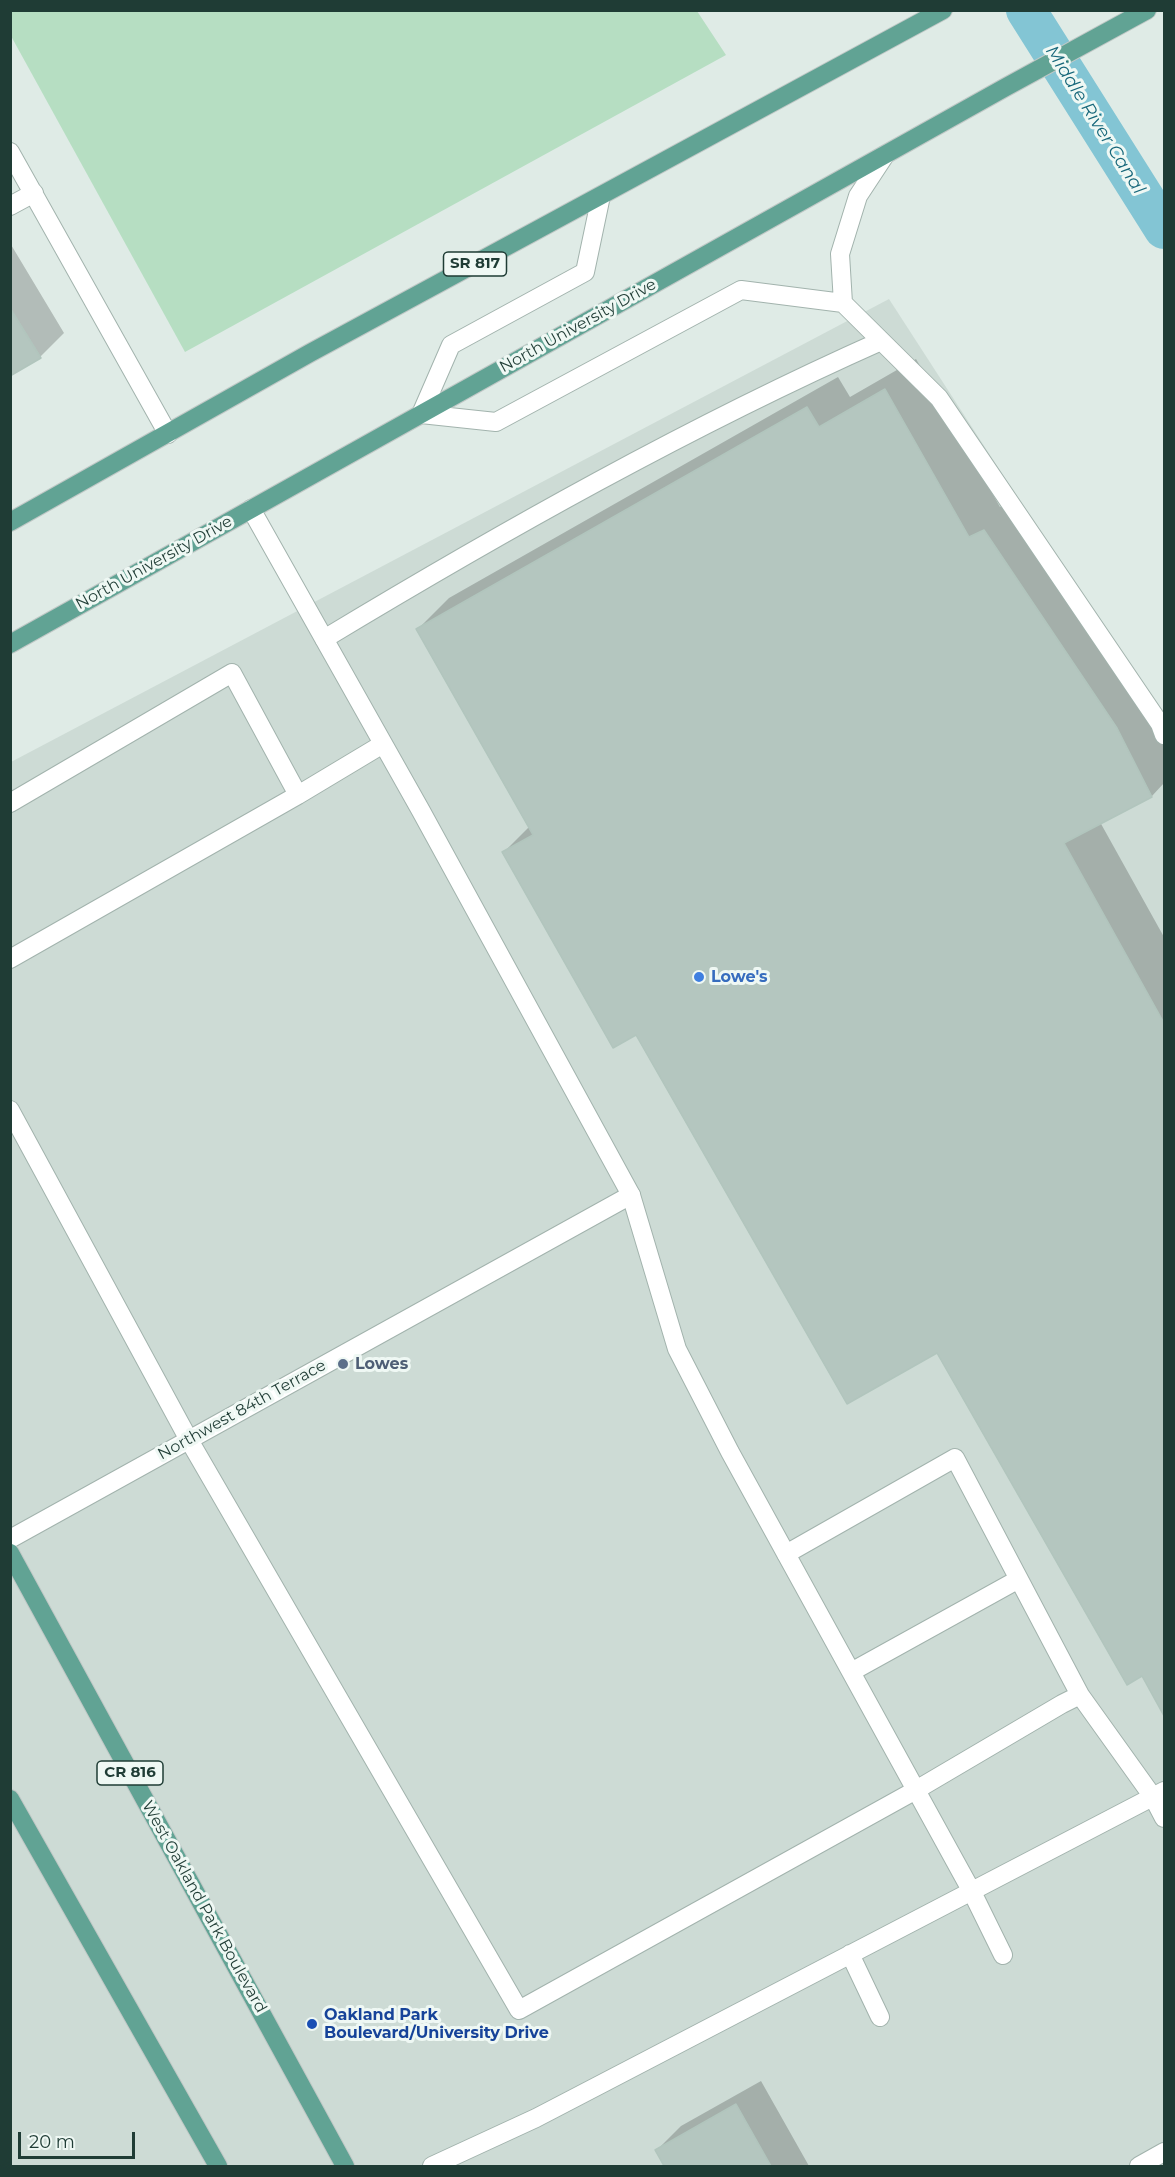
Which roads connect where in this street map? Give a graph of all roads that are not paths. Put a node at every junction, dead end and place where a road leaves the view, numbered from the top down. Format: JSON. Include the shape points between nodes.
{"nodes":[{"id":1,"x":943,"y":10,"type":"edge"},
{"id":2,"x":1147,"y":10,"type":"edge"},
{"id":3,"x":10,"y":152,"type":"edge"},
{"id":4,"x":885,"y":155,"type":"junction"},
{"id":5,"x":34,"y":193,"type":"junction"},
{"id":6,"x":601,"y":196,"type":"junction"},
{"id":7,"x":10,"y":206,"type":"edge"},
{"id":8,"x":843,"y":303,"type":"junction"},
{"id":9,"x":881,"y":340,"type":"junction"},
{"id":10,"x":421,"y":414,"type":"junction"},
{"id":11,"x":168,"y":434,"type":"junction"},
{"id":12,"x":251,"y":509,"type":"junction"},
{"id":13,"x":10,"y":522,"type":"edge"},
{"id":14,"x":324,"y":639,"type":"junction"},
{"id":15,"x":10,"y":644,"type":"edge"},
{"id":16,"x":1164,"y":735,"type":"edge"},
{"id":17,"x":383,"y":744,"type":"junction"},
{"id":18,"x":298,"y":795,"type":"junction"},
{"id":19,"x":10,"y":803,"type":"edge"},
{"id":20,"x":10,"y":959,"type":"edge"},
{"id":21,"x":10,"y":1110,"type":"edge"},
{"id":22,"x":631,"y":1195,"type":"junction"},
{"id":23,"x":189,"y":1440,"type":"junction"},
{"id":24,"x":10,"y":1539,"type":"edge"},
{"id":25,"x":10,"y":1553,"type":"edge"},
{"id":26,"x":786,"y":1554,"type":"junction"},
{"id":27,"x":1019,"y":1579,"type":"junction"},
{"id":28,"x":851,"y":1672,"type":"junction"},
{"id":29,"x":1080,"y":1695,"type":"junction"},
{"id":30,"x":916,"y":1790,"type":"junction"},
{"id":31,"x":1159,"y":1794,"type":"edge"},
{"id":32,"x":10,"y":1799,"type":"edge"},
{"id":33,"x":1164,"y":1818,"type":"edge"},
{"id":34,"x":972,"y":1892,"type":"junction"},
{"id":35,"x":850,"y":1954,"type":"junction"},
{"id":36,"x":1004,"y":1955,"type":"dead end"},
{"id":37,"x":880,"y":2018,"type":"dead end"},
{"id":38,"x":1164,"y":2152,"type":"edge"},
{"id":39,"x":218,"y":2166,"type":"edge"},
{"id":40,"x":345,"y":2166,"type":"edge"},
{"id":41,"x":432,"y":2166,"type":"edge"},
{"id":42,"x":1138,"y":2166,"type":"edge"}],
"edges":[{"from":1,"to":6,"type":"main road","number":"SR 817"},
{"from":2,"to":4,"type":"main road","name":"North University Drive"},
{"from":3,"to":5,"type":"street"},
{"from":4,"to":8,"type":"street","via":[[858,196],[840,254]]},
{"from":4,"to":10,"type":"main road","name":"North University Drive"},
{"from":5,"to":7,"type":"street"},
{"from":5,"to":11,"type":"street"},
{"from":6,"to":10,"type":"street","via":[[585,272],[451,345]]},
{"from":6,"to":11,"type":"main road","number":"SR 817"},
{"from":8,"to":9,"type":"street"},
{"from":8,"to":10,"type":"street","via":[[741,290],[496,422]]},
{"from":9,"to":14,"type":"street","via":[[643,458],[417,582]]},
{"from":9,"to":16,"type":"street","via":[[939,398]]},
{"from":10,"to":12,"type":"main road","name":"North University Drive"},
{"from":11,"to":13,"type":"main road","number":"SR 817"},
{"from":12,"to":14,"type":"street"},
{"from":12,"to":15,"type":"main road","name":"North University Drive"},
{"from":14,"to":17,"type":"street"},
{"from":17,"to":18,"type":"street"},
{"from":17,"to":22,"type":"street"},
{"from":18,"to":19,"type":"street","via":[[232,673]]},
{"from":18,"to":20,"type":"street"},
{"from":21,"to":23,"type":"street"},
{"from":22,"to":23,"type":"street","name":"Northwest 84th Terrace"},
{"from":22,"to":26,"type":"street","via":[[677,1349]]},
{"from":23,"to":24,"type":"street","name":"Northwest 84th Terrace"},
{"from":23,"to":30,"type":"street","via":[[519,2010]]},
{"from":25,"to":40,"type":"main road","name":"West Oakland Park Boulevard","number":"CR 816"},
{"from":26,"to":27,"type":"street","via":[[955,1458]]},
{"from":26,"to":28,"type":"street"},
{"from":27,"to":28,"type":"street"},
{"from":27,"to":29,"type":"street"},
{"from":28,"to":30,"type":"street"},
{"from":29,"to":30,"type":"street"},
{"from":29,"to":31,"type":"street"},
{"from":30,"to":34,"type":"street"},
{"from":31,"to":33,"type":"street"},
{"from":31,"to":34,"type":"street"},
{"from":32,"to":39,"type":"main road"},
{"from":34,"to":35,"type":"street"},
{"from":34,"to":36,"type":"street"},
{"from":35,"to":37,"type":"street"},
{"from":35,"to":41,"type":"street","via":[[536,2118]]},
{"from":38,"to":42,"type":"street"}]}
